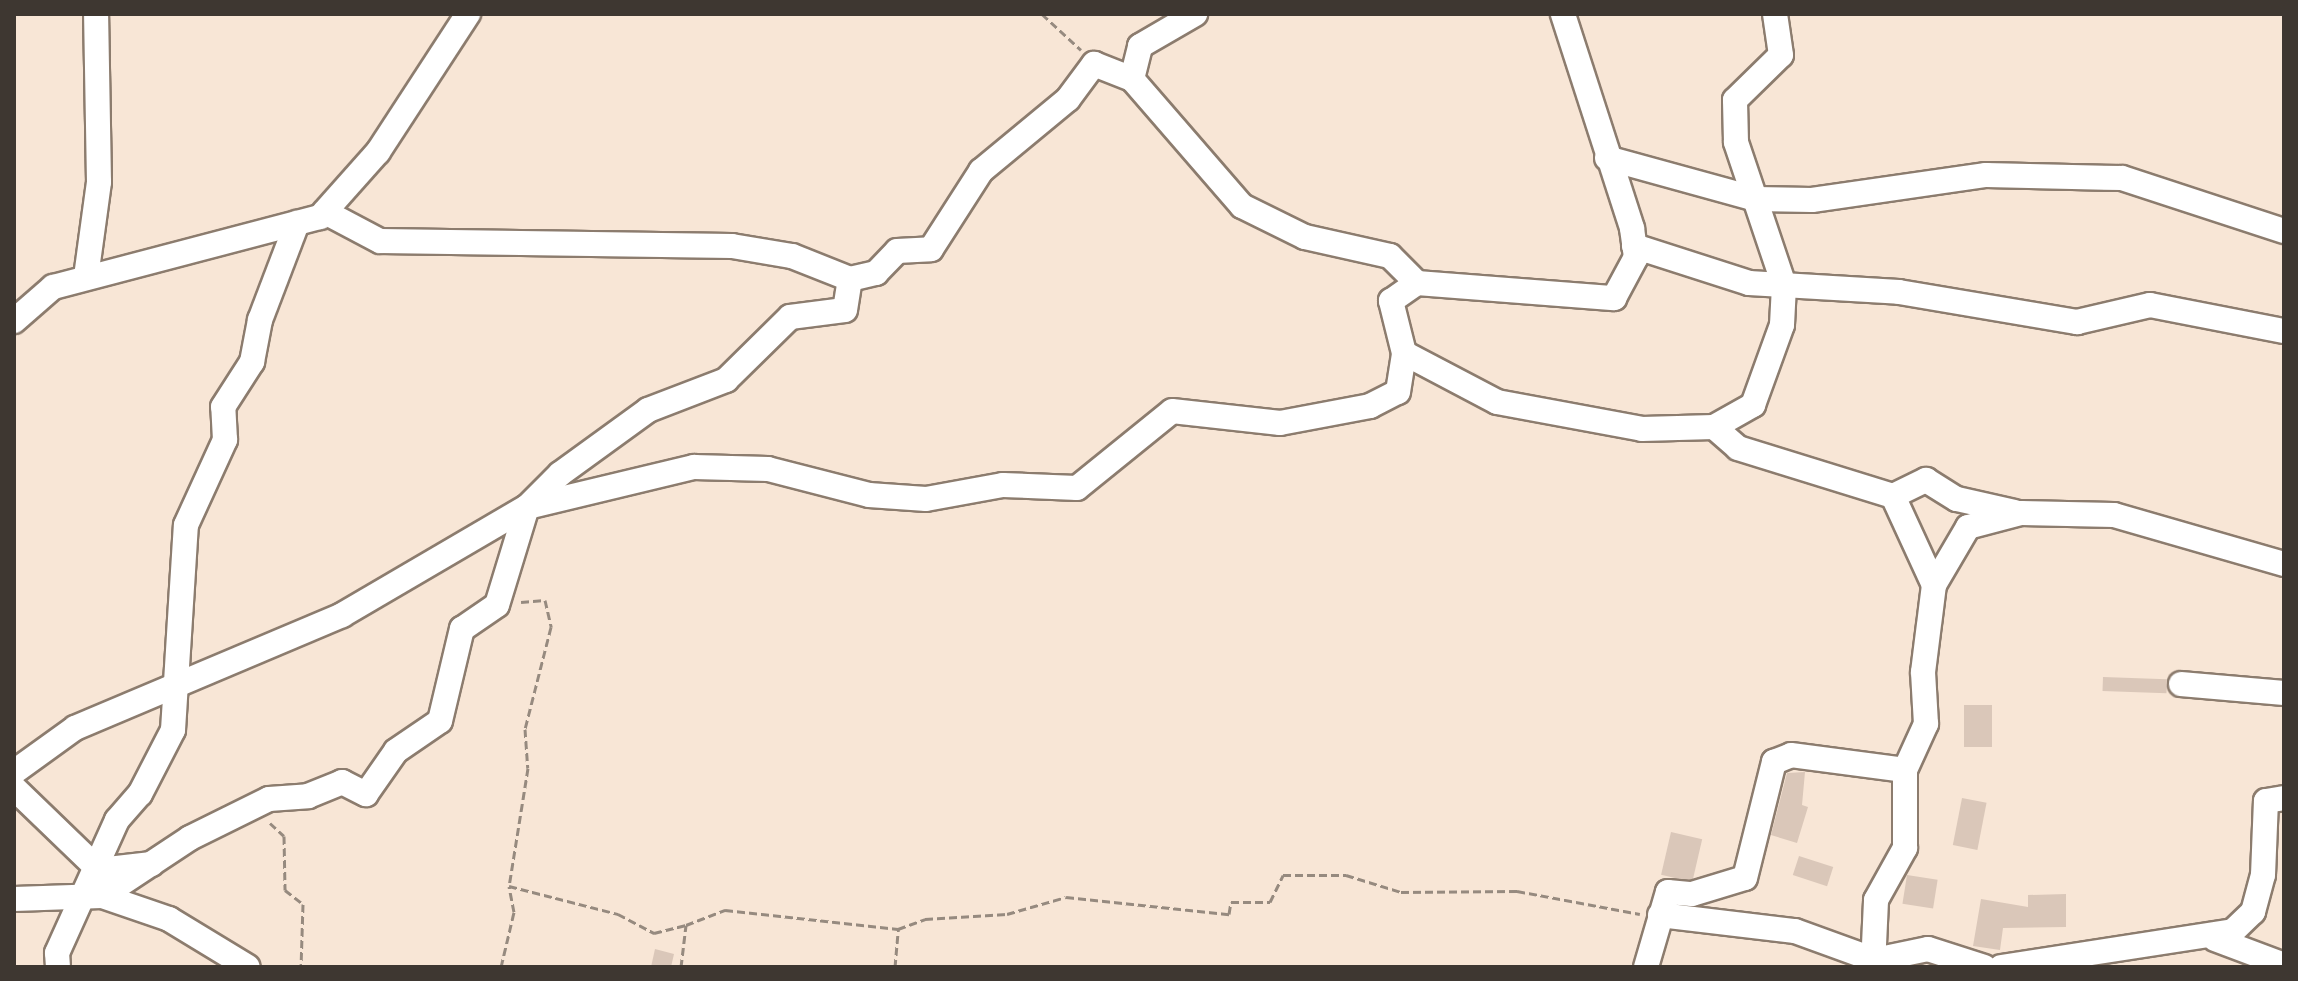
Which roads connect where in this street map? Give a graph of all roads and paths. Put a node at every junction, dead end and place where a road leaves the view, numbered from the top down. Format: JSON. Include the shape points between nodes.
{"nodes":[{"id":1,"x":96,"y":14,"type":"edge"},
{"id":2,"x":468,"y":14,"type":"edge"},
{"id":3,"x":1042,"y":14,"type":"edge"},
{"id":4,"x":1195,"y":14,"type":"edge"},
{"id":5,"x":1563,"y":14,"type":"edge"},
{"id":6,"x":1775,"y":14,"type":"edge"},
{"id":7,"x":1094,"y":64,"type":"junction"},
{"id":8,"x":1132,"y":79,"type":"junction"},
{"id":9,"x":1607,"y":158,"type":"junction"},
{"id":10,"x":1756,"y":199,"type":"junction"},
{"id":11,"x":325,"y":212,"type":"junction"},
{"id":12,"x":297,"y":223,"type":"junction"},
{"id":13,"x":2284,"y":231,"type":"edge"},
{"id":14,"x":1634,"y":246,"type":"junction"},
{"id":15,"x":86,"y":277,"type":"junction"},
{"id":16,"x":850,"y":279,"type":"junction"},
{"id":17,"x":1417,"y":283,"type":"junction"},
{"id":18,"x":1784,"y":285,"type":"junction"},
{"id":19,"x":14,"y":321,"type":"edge"},
{"id":20,"x":2284,"y":331,"type":"edge"},
{"id":21,"x":1404,"y":353,"type":"junction"},
{"id":22,"x":1714,"y":427,"type":"junction"},
{"id":23,"x":1893,"y":496,"type":"junction"},
{"id":24,"x":527,"y":507,"type":"junction"},
{"id":25,"x":2021,"y":513,"type":"junction"},
{"id":26,"x":2284,"y":564,"type":"edge"},
{"id":27,"x":1934,"y":585,"type":"junction"},
{"id":28,"x":497,"y":605,"type":"junction"},
{"id":29,"x":177,"y":681,"type":"junction"},
{"id":30,"x":2181,"y":684,"type":"dead end"},
{"id":31,"x":2284,"y":693,"type":"edge"},
{"id":32,"x":1905,"y":770,"type":"junction"},
{"id":33,"x":14,"y":772,"type":"edge"},
{"id":34,"x":14,"y":788,"type":"edge"},
{"id":35,"x":2284,"y":798,"type":"edge"},
{"id":36,"x":258,"y":806,"type":"junction"},
{"id":37,"x":111,"y":833,"type":"junction"},
{"id":38,"x":157,"y":863,"type":"junction"},
{"id":39,"x":92,"y":886,"type":"junction"},
{"id":40,"x":509,"y":886,"type":"junction"},
{"id":41,"x":14,"y":899,"type":"edge"},
{"id":42,"x":1660,"y":915,"type":"junction"},
{"id":43,"x":686,"y":925,"type":"junction"},
{"id":44,"x":898,"y":929,"type":"junction"},
{"id":45,"x":2215,"y":939,"type":"junction"},
{"id":46,"x":2277,"y":956,"type":"edge"},
{"id":47,"x":1874,"y":964,"type":"edge"},
{"id":48,"x":58,"y":967,"type":"edge"},
{"id":49,"x":248,"y":967,"type":"edge"},
{"id":50,"x":301,"y":967,"type":"edge"},
{"id":51,"x":501,"y":967,"type":"edge"},
{"id":52,"x":681,"y":967,"type":"edge"},
{"id":53,"x":895,"y":967,"type":"edge"},
{"id":54,"x":1646,"y":967,"type":"edge"},
{"id":55,"x":1984,"y":967,"type":"edge"},
{"id":56,"x":2001,"y":967,"type":"edge"}],
"edges":[{"from":1,"to":15,"type":"street","via":[[99,182]]},
{"from":2,"to":11,"type":"street","via":[[378,152]]},
{"from":3,"to":7,"type":"path"},
{"from":4,"to":8,"type":"street","via":[[1140,46]]},
{"from":5,"to":9,"type":"street"},
{"from":6,"to":10,"type":"street","via":[[1781,55],[1735,100],[1736,142]]},
{"from":7,"to":8,"type":"street"},
{"from":7,"to":16,"type":"street","via":[[1068,99],[981,171],[931,249],[897,251],[876,273]]},
{"from":8,"to":17,"type":"street","via":[[1242,206],[1305,237],[1390,256]]},
{"from":9,"to":10,"type":"street"},
{"from":9,"to":14,"type":"street"},
{"from":10,"to":13,"type":"street","via":[[1812,200],[1986,175],[2122,178]]},
{"from":10,"to":18,"type":"street"},
{"from":11,"to":12,"type":"street"},
{"from":11,"to":16,"type":"street","via":[[380,241],[732,246],[792,256]]},
{"from":12,"to":15,"type":"street"},
{"from":12,"to":29,"type":"street","via":[[260,320],[252,362],[223,407],[225,440],[186,525]]},
{"from":14,"to":17,"type":"street","via":[[1636,257],[1614,298]]},
{"from":14,"to":18,"type":"street","via":[[1749,283]]},
{"from":15,"to":19,"type":"street","via":[[53,287]]},
{"from":16,"to":24,"type":"street","via":[[845,310],[790,317],[726,380],[648,410]]},
{"from":17,"to":21,"type":"street","via":[[1391,301]]},
{"from":18,"to":20,"type":"street","via":[[1899,292],[2077,322],[2150,305]]},
{"from":18,"to":22,"type":"street","via":[[1782,325],[1753,405]]},
{"from":21,"to":22,"type":"street","via":[[1497,402],[1642,429]]},
{"from":21,"to":24,"type":"street","via":[[1398,392],[1370,406],[1280,423],[1172,411],[1077,488],[1003,485],[926,499],[869,495],[768,469],[694,467]]},
{"from":22,"to":23,"type":"street","via":[[1738,448]]},
{"from":23,"to":25,"type":"street","via":[[1926,480],[1957,499]]},
{"from":23,"to":27,"type":"street"},
{"from":24,"to":28,"type":"street"},
{"from":24,"to":29,"type":"street","via":[[266,653]]},
{"from":25,"to":26,"type":"street","via":[[2114,515]]},
{"from":25,"to":27,"type":"street","via":[[1968,527]]},
{"from":27,"to":32,"type":"street","via":[[1923,672],[1926,724]]},
{"from":28,"to":36,"type":"street","via":[[462,629],[440,721],[396,751],[366,794],[342,782]]},
{"from":28,"to":40,"type":"path","via":[[545,600],[551,627],[525,729],[528,768]]},
{"from":29,"to":33,"type":"street","via":[[75,728]]},
{"from":29,"to":37,"type":"street","via":[[173,730]]},
{"from":30,"to":31,"type":"street"},
{"from":32,"to":42,"type":"street","via":[[1791,755],[1774,762],[1745,878],[1692,894],[1668,892]]},
{"from":32,"to":47,"type":"street","via":[[1905,848],[1876,900]]},
{"from":34,"to":39,"type":"street"},
{"from":35,"to":45,"type":"street","via":[[2266,801],[2266,850],[2253,912]]},
{"from":36,"to":38,"type":"street","via":[[190,838]]},
{"from":36,"to":50,"type":"path","via":[[284,836],[285,890],[303,904]]},
{"from":37,"to":38,"type":"street"},
{"from":37,"to":39,"type":"street"},
{"from":38,"to":39,"type":"street","via":[[113,889]]},
{"from":39,"to":41,"type":"street"},
{"from":39,"to":48,"type":"street","via":[[57,953]]},
{"from":39,"to":49,"type":"street","via":[[169,919]]},
{"from":40,"to":43,"type":"path","via":[[618,914],[654,933]]},
{"from":40,"to":51,"type":"path","via":[[514,912]]},
{"from":42,"to":44,"type":"path","via":[[1517,891],[1401,892],[1346,875],[1283,875],[1270,902],[1231,902],[1229,914],[1161,913],[1066,897],[1007,914],[925,919]]},
{"from":42,"to":47,"type":"street","via":[[1795,931]]},
{"from":42,"to":54,"type":"street"},
{"from":43,"to":44,"type":"path","via":[[725,910],[814,914]]},
{"from":43,"to":52,"type":"path"},
{"from":44,"to":53,"type":"path"},
{"from":45,"to":46,"type":"street"},
{"from":45,"to":56,"type":"street"},
{"from":47,"to":55,"type":"street","via":[[1928,949]]}]}
